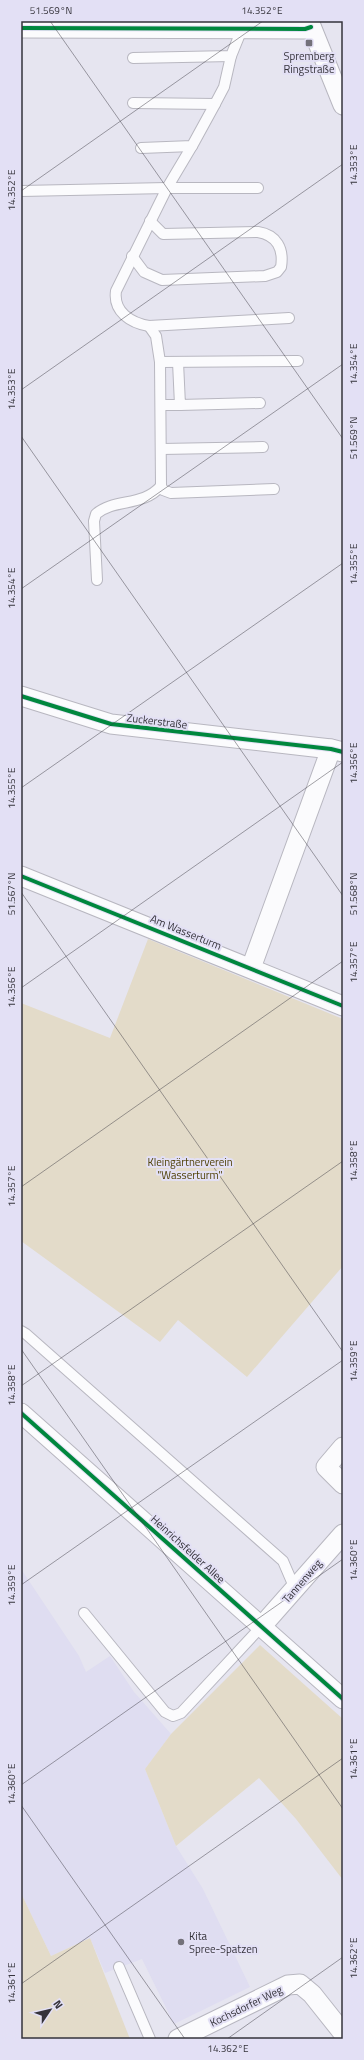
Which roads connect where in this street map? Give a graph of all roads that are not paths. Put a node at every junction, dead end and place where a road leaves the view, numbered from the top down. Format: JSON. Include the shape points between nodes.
{"nodes":[{"id":1,"x":310,"y":24,"type":"edge"},
{"id":2,"x":21,"y":28,"type":"edge"},
{"id":3,"x":242,"y":29,"type":"junction"},
{"id":4,"x":231,"y":56,"type":"junction"},
{"id":5,"x":133,"y":58,"type":"dead end"},
{"id":6,"x":133,"y":103,"type":"dead end"},
{"id":7,"x":215,"y":104,"type":"junction"},
{"id":8,"x":343,"y":106,"type":"edge"},
{"id":9,"x":192,"y":146,"type":"junction"},
{"id":10,"x":141,"y":148,"type":"dead end"},
{"id":11,"x":167,"y":188,"type":"junction"},
{"id":12,"x":258,"y":188,"type":"dead end"},
{"id":13,"x":21,"y":191,"type":"edge"},
{"id":14,"x":150,"y":221,"type":"junction"},
{"id":15,"x":132,"y":256,"type":"junction"},
{"id":16,"x":289,"y":318,"type":"dead end"},
{"id":17,"x":149,"y":326,"type":"junction"},
{"id":18,"x":298,"y":361,"type":"dead end"},
{"id":19,"x":160,"y":362,"type":"junction"},
{"id":20,"x":178,"y":362,"type":"junction"},
{"id":21,"x":260,"y":403,"type":"dead end"},
{"id":22,"x":161,"y":405,"type":"junction"},
{"id":23,"x":180,"y":405,"type":"junction"},
{"id":24,"x":264,"y":447,"type":"dead end"},
{"id":25,"x":162,"y":449,"type":"junction"},
{"id":26,"x":161,"y":486,"type":"junction"},
{"id":27,"x":274,"y":489,"type":"dead end"},
{"id":28,"x":97,"y":580,"type":"dead end"},
{"id":29,"x":21,"y":696,"type":"edge"},
{"id":30,"x":337,"y":751,"type":"edge"},
{"id":31,"x":21,"y":876,"type":"edge"},
{"id":32,"x":251,"y":968,"type":"junction"},
{"id":33,"x":343,"y":1006,"type":"edge"},
{"id":34,"x":21,"y":1331,"type":"edge"},
{"id":35,"x":21,"y":1413,"type":"edge"},
{"id":36,"x":343,"y":1448,"type":"edge"},
{"id":37,"x":343,"y":1484,"type":"edge"},
{"id":38,"x":343,"y":1534,"type":"edge"},
{"id":39,"x":295,"y":1589,"type":"junction"},
{"id":40,"x":84,"y":1613,"type":"dead end"},
{"id":41,"x":262,"y":1627,"type":"junction"},
{"id":42,"x":343,"y":1699,"type":"edge"},
{"id":43,"x":119,"y":1967,"type":"dead end"},
{"id":44,"x":343,"y":2033,"type":"edge"},
{"id":45,"x":150,"y":2039,"type":"edge"},
{"id":46,"x":178,"y":2039,"type":"edge"}],
"edges":[{"from":1,"to":3,"type":"street","via":[[305,30]]},
{"from":1,"to":8,"type":"street"},
{"from":2,"to":3,"type":"street"},
{"from":3,"to":4,"type":"lane"},
{"from":4,"to":5,"type":"lane"},
{"from":4,"to":7,"type":"lane","via":[[224,87]]},
{"from":6,"to":7,"type":"lane"},
{"from":7,"to":9,"type":"lane"},
{"from":9,"to":10,"type":"lane"},
{"from":9,"to":11,"type":"lane"},
{"from":11,"to":12,"type":"lane"},
{"from":11,"to":13,"type":"lane"},
{"from":11,"to":14,"type":"lane"},
{"from":14,"to":15,"type":"lane"},
{"from":14,"to":15,"type":"lane","via":[[163,234],[266,234],[275,239],[280,248],[281,267],[276,272],[264,276],[162,280],[144,272]]},
{"from":15,"to":17,"type":"lane","via":[[116,292],[117,304],[130,320]]},
{"from":16,"to":17,"type":"lane"},
{"from":17,"to":19,"type":"lane","via":[[156,336]]},
{"from":18,"to":20,"type":"lane"},
{"from":19,"to":20,"type":"lane"},
{"from":19,"to":22,"type":"lane"},
{"from":20,"to":23,"type":"lane"},
{"from":21,"to":23,"type":"lane"},
{"from":22,"to":23,"type":"lane"},
{"from":22,"to":25,"type":"lane"},
{"from":24,"to":25,"type":"lane"},
{"from":25,"to":26,"type":"lane"},
{"from":26,"to":27,"type":"lane","via":[[163,490],[171,493]]},
{"from":26,"to":28,"type":"lane","via":[[146,497],[109,506],[96,514],[94,521]]},
{"from":29,"to":30,"type":"street","name":"Zuckerstraße","via":[[111,724]]},
{"from":30,"to":32,"type":"street"},
{"from":31,"to":32,"type":"street","name":"Am Wasserturm"},
{"from":32,"to":33,"type":"street","name":"Am Wasserturm"},
{"from":34,"to":39,"type":"lane","via":[[283,1561]]},
{"from":35,"to":41,"type":"street","name":"Heinrichsfelder Allee"},
{"from":36,"to":37,"type":"street","via":[[326,1467]]},
{"from":38,"to":39,"type":"street","name":"Tannenweg"},
{"from":39,"to":41,"type":"street","name":"Tannenweg"},
{"from":40,"to":41,"type":"lane","via":[[165,1712],[173,1716],[181,1713]]},
{"from":41,"to":42,"type":"street","name":"Heinrichsfelder Allee"},
{"from":43,"to":45,"type":"lane"},
{"from":44,"to":46,"type":"street","name":"Kochsdorfer Weg","via":[[312,1994],[300,1984],[288,1985]]}]}
